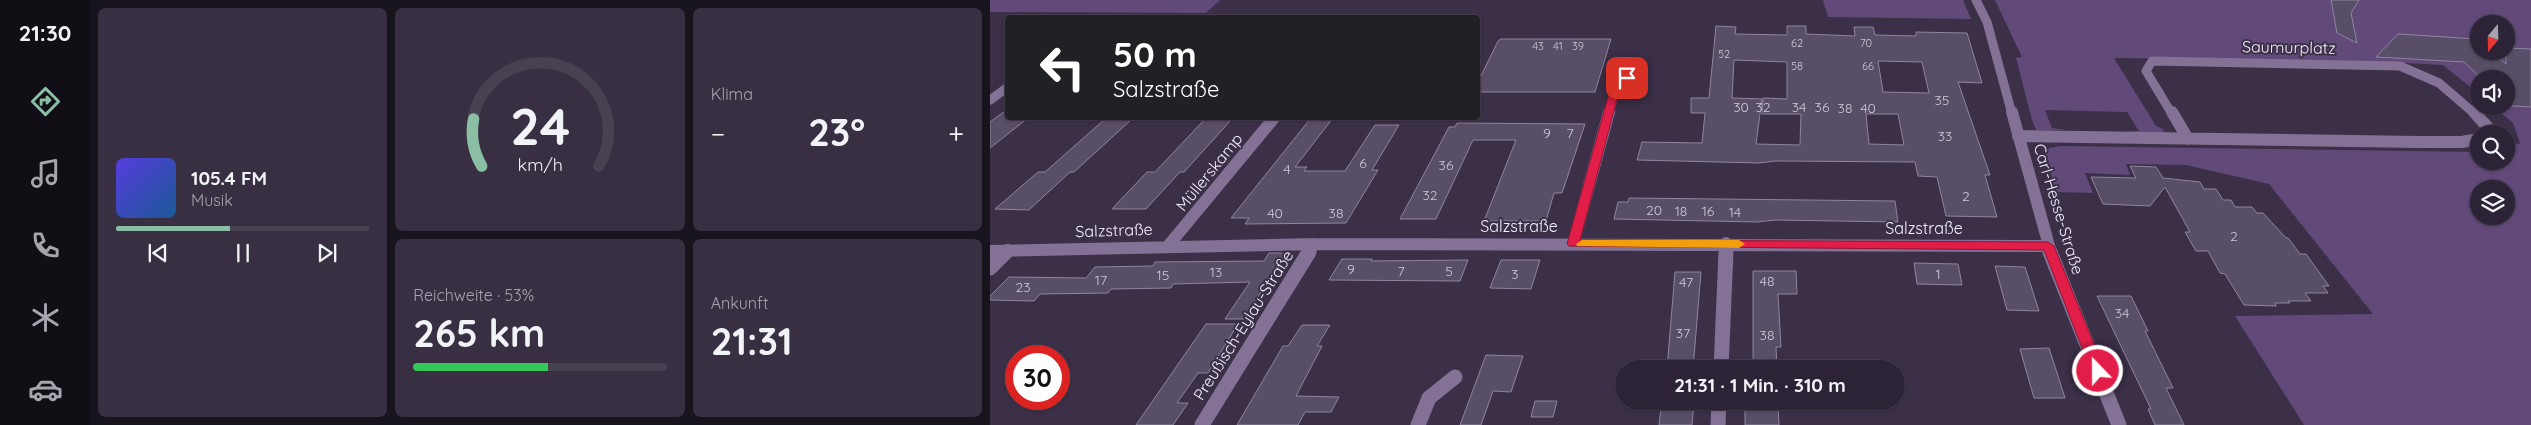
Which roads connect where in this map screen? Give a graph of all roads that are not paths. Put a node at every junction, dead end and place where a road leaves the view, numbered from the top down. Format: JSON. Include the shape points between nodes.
{"nodes":[{"id":1,"x":1976,"y":0,"type":"edge"},
{"id":2,"x":1639,"y":66,"type":"dead end"},
{"id":3,"x":1005,"y":89,"type":"edge"},
{"id":4,"x":990,"y":100,"type":"edge"},
{"id":5,"x":1272,"y":120,"type":"edge"},
{"id":6,"x":2485,"y":125,"type":"edge"},
{"id":7,"x":2018,"y":136,"type":"junction"},
{"id":8,"x":2188,"y":139,"type":"junction"},
{"id":9,"x":2470,"y":141,"type":"edge"},
{"id":10,"x":1314,"y":244,"type":"junction"},
{"id":11,"x":1573,"y":244,"type":"junction"},
{"id":12,"x":1726,"y":244,"type":"junction"},
{"id":13,"x":1168,"y":246,"type":"junction"},
{"id":14,"x":2048,"y":246,"type":"junction"},
{"id":15,"x":1008,"y":250,"type":"junction"},
{"id":16,"x":990,"y":251,"type":"edge"},
{"id":17,"x":990,"y":268,"type":"edge"},
{"id":18,"x":1721,"y":360,"type":"edge"},
{"id":19,"x":1455,"y":377,"type":"dead end"},
{"id":20,"x":1719,"y":410,"type":"edge"},
{"id":21,"x":1202,"y":425,"type":"edge"},
{"id":22,"x":1418,"y":425,"type":"edge"},
{"id":23,"x":1718,"y":425,"type":"edge"},
{"id":24,"x":2119,"y":425,"type":"edge"}],
"edges":[{"from":1,"to":7,"type":"street","name":"Carl-Hesse-Straße","via":[[1987,22]]},
{"from":2,"to":11,"type":"street","via":[[1615,90]]},
{"from":3,"to":4,"type":"street"},
{"from":5,"to":13,"type":"street","name":"Müllerskamp"},
{"from":6,"to":8,"type":"street","name":"Saumurplatz","via":[[2453,91],[2417,70],[2400,66],[2152,61],[2146,71]]},
{"from":7,"to":8,"type":"street"},
{"from":7,"to":14,"type":"street","name":"Carl-Hesse-Straße"},
{"from":8,"to":9,"type":"street"},
{"from":10,"to":11,"type":"street","name":"Salzstraße"},
{"from":10,"to":13,"type":"street","name":"Salzstraße"},
{"from":10,"to":21,"type":"street","name":"Preußisch-Eylau-Straße"},
{"from":11,"to":12,"type":"street","name":"Salzstraße"},
{"from":12,"to":14,"type":"street","name":"Salzstraße"},
{"from":12,"to":18,"type":"street"},
{"from":13,"to":15,"type":"street","name":"Salzstraße"},
{"from":14,"to":24,"type":"street","name":"Carl-Hesse-Straße"},
{"from":15,"to":16,"type":"street","name":"Salzstraße"},
{"from":15,"to":17,"type":"street"},
{"from":19,"to":22,"type":"street","via":[[1429,398]]},
{"from":20,"to":23,"type":"street"}]}
